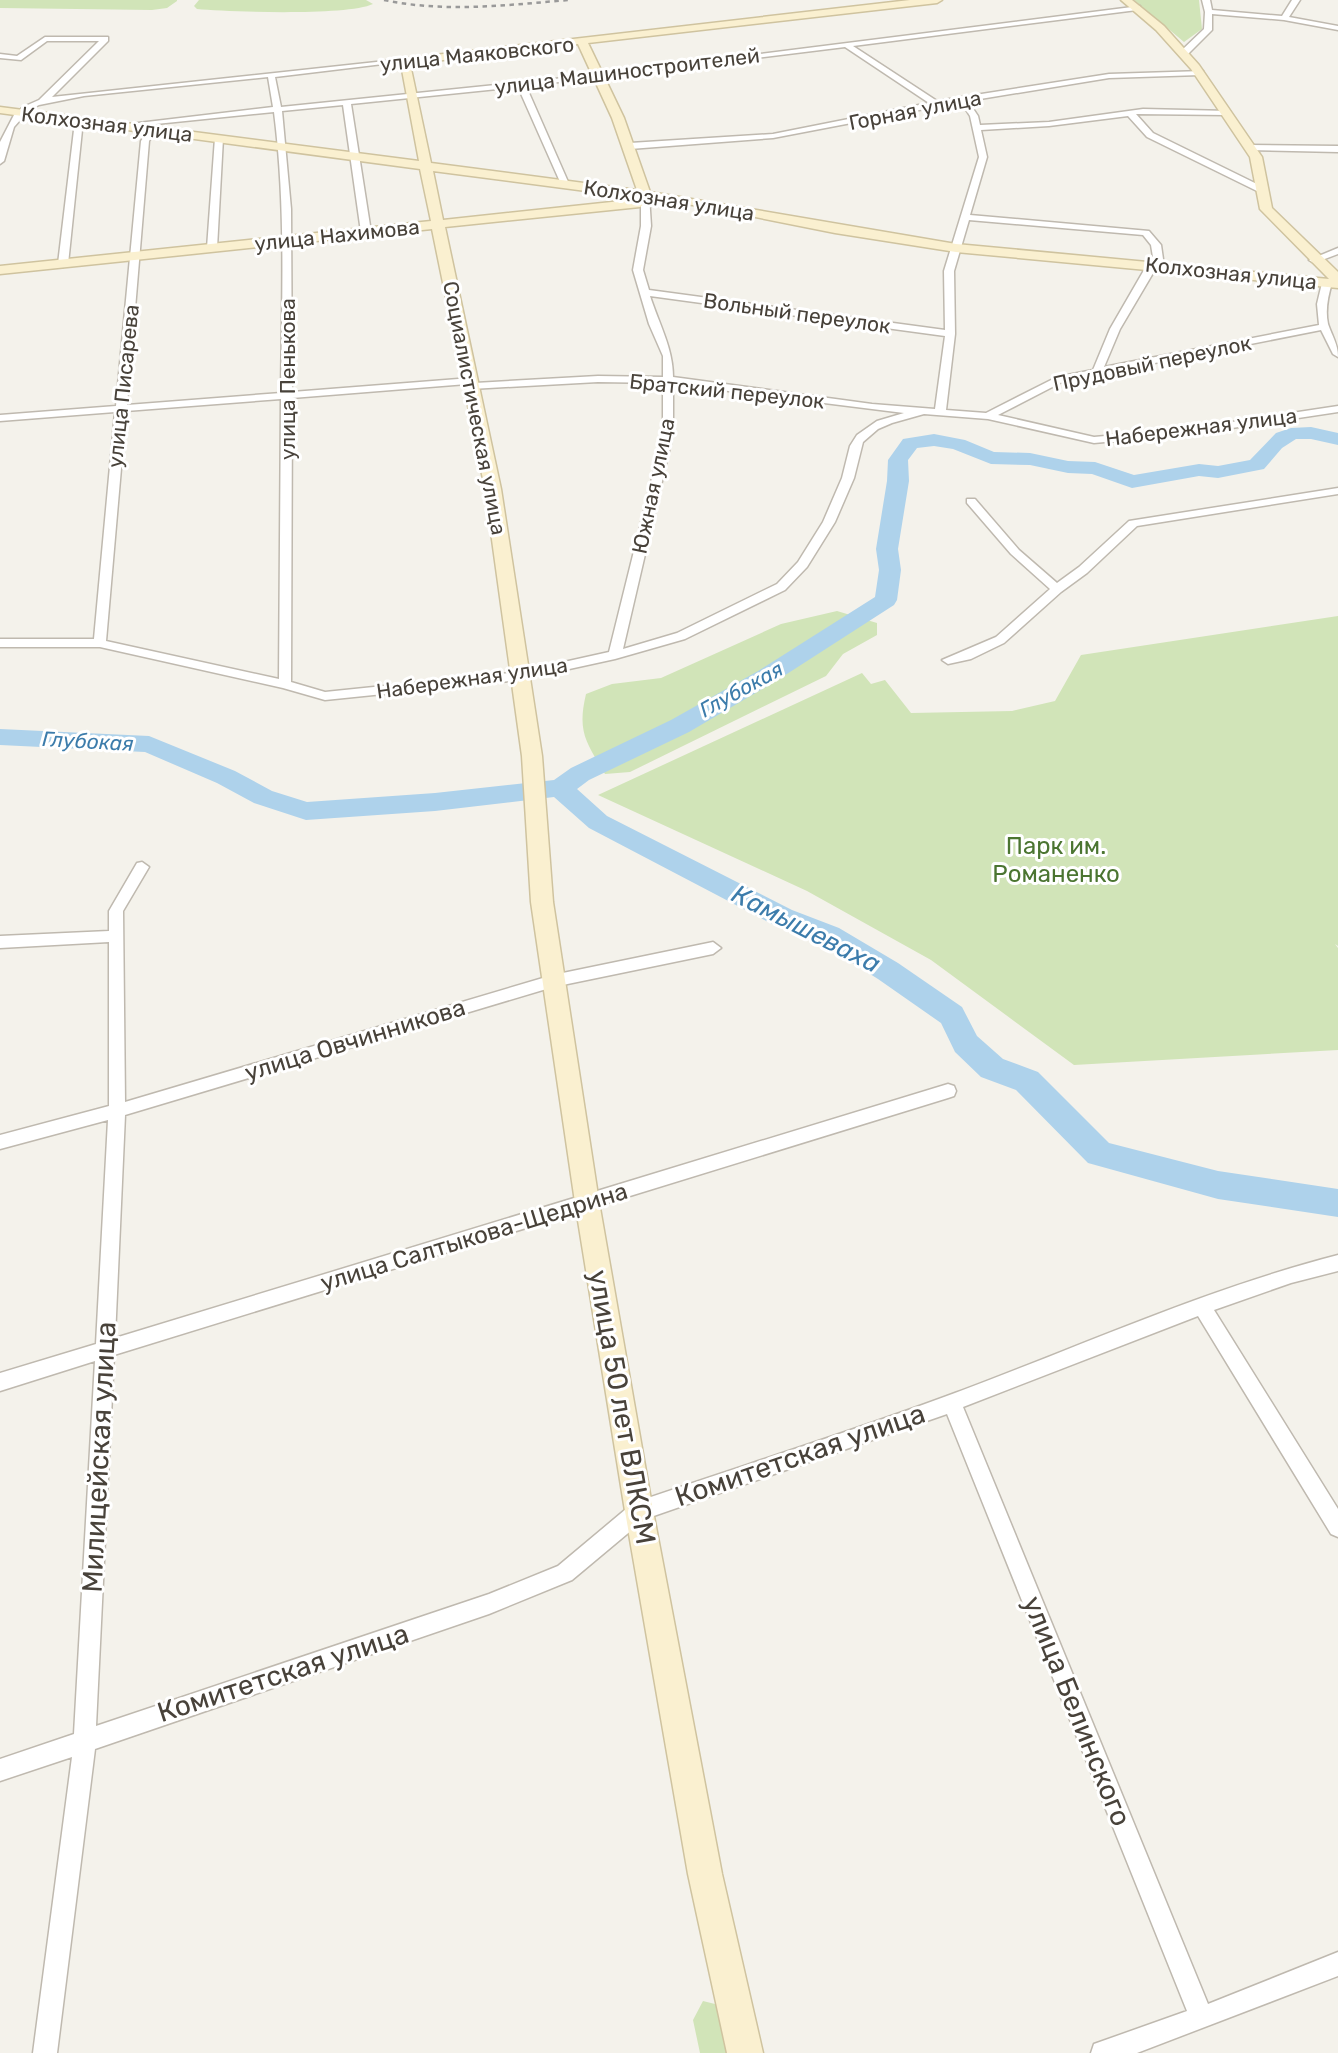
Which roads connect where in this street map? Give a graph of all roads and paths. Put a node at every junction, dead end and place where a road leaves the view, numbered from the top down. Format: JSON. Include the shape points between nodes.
{"nodes":[{"id":1,"x":937,"y":0,"type":"edge"},
{"id":2,"x":1206,"y":0,"type":"edge"},
{"id":3,"x":1296,"y":0,"type":"edge"},
{"id":4,"x":1131,"y":4,"type":"edge"},
{"id":5,"x":1209,"y":12,"type":"junction"},
{"id":6,"x":1284,"y":18,"type":"junction"},
{"id":7,"x":1338,"y":28,"type":"edge"},
{"id":8,"x":583,"y":43,"type":"junction"},
{"id":9,"x":846,"y":45,"type":"junction"},
{"id":10,"x":1184,"y":53,"type":"junction"},
{"id":11,"x":0,"y":56,"type":"edge"},
{"id":12,"x":404,"y":61,"type":"junction"},
{"id":13,"x":1200,"y":73,"type":"junction"},
{"id":14,"x":271,"y":75,"type":"junction"},
{"id":15,"x":601,"y":76,"type":"junction"},
{"id":16,"x":522,"y":84,"type":"junction"},
{"id":17,"x":411,"y":95,"type":"junction"},
{"id":18,"x":963,"y":100,"type":"junction"},
{"id":19,"x":42,"y":102,"type":"junction"},
{"id":20,"x":347,"y":102,"type":"junction"},
{"id":21,"x":936,"y":104,"type":"junction"},
{"id":22,"x":279,"y":108,"type":"junction"},
{"id":23,"x":0,"y":110,"type":"edge"},
{"id":24,"x":19,"y":112,"type":"junction"},
{"id":25,"x":1129,"y":112,"type":"junction"},
{"id":26,"x":1227,"y":113,"type":"junction"},
{"id":27,"x":181,"y":119,"type":"junction"},
{"id":28,"x":84,"y":121,"type":"junction"},
{"id":29,"x":117,"y":126,"type":"junction"},
{"id":30,"x":979,"y":128,"type":"junction"},
{"id":31,"x":152,"y":131,"type":"junction"},
{"id":32,"x":172,"y":133,"type":"junction"},
{"id":33,"x":219,"y":138,"type":"junction"},
{"id":34,"x":630,"y":146,"type":"junction"},
{"id":35,"x":283,"y":147,"type":"junction"},
{"id":36,"x":1250,"y":148,"type":"junction"},
{"id":37,"x":1338,"y":149,"type":"edge"},
{"id":38,"x":354,"y":157,"type":"junction"},
{"id":39,"x":0,"y":161,"type":"edge"},
{"id":40,"x":427,"y":166,"type":"junction"},
{"id":41,"x":565,"y":184,"type":"junction"},
{"id":42,"x":1261,"y":189,"type":"junction"},
{"id":43,"x":646,"y":198,"type":"junction"},
{"id":44,"x":674,"y":199,"type":"joint"},
{"id":45,"x":964,"y":217,"type":"junction"},
{"id":46,"x":440,"y":225,"type":"junction"},
{"id":47,"x":366,"y":232,"type":"junction"},
{"id":48,"x":287,"y":241,"type":"junction"},
{"id":49,"x":956,"y":247,"type":"junction"},
{"id":50,"x":212,"y":248,"type":"junction"},
{"id":51,"x":1338,"y":251,"type":"edge"},
{"id":52,"x":136,"y":256,"type":"junction"},
{"id":53,"x":1314,"y":260,"type":"junction"},
{"id":54,"x":63,"y":264,"type":"junction"},
{"id":55,"x":1155,"y":265,"type":"junction"},
{"id":56,"x":0,"y":270,"type":"edge"},
{"id":57,"x":1334,"y":282,"type":"edge"},
{"id":58,"x":644,"y":292,"type":"junction"},
{"id":59,"x":1322,"y":327,"type":"junction"},
{"id":60,"x":950,"y":334,"type":"junction"},
{"id":61,"x":1338,"y":354,"type":"edge"},
{"id":62,"x":1098,"y":370,"type":"junction"},
{"id":63,"x":670,"y":380,"type":"junction"},
{"id":64,"x":471,"y":384,"type":"junction"},
{"id":65,"x":287,"y":395,"type":"junction"},
{"id":66,"x":121,"y":407,"type":"junction"},
{"id":67,"x":1338,"y":409,"type":"edge"},
{"id":68,"x":920,"y":412,"type":"junction"},
{"id":69,"x":940,"y":413,"type":"junction"},
{"id":70,"x":988,"y":416,"type":"junction"},
{"id":71,"x":0,"y":418,"type":"edge"},
{"id":72,"x":1338,"y":491,"type":"edge"},
{"id":73,"x":971,"y":502,"type":"dead end"},
{"id":74,"x":1057,"y":589,"type":"junction"},
{"id":75,"x":0,"y":643,"type":"edge"},
{"id":76,"x":100,"y":643,"type":"junction"},
{"id":77,"x":615,"y":655,"type":"junction"},
{"id":78,"x":948,"y":660,"type":"dead end"},
{"id":79,"x":519,"y":676,"type":"junction"},
{"id":80,"x":285,"y":684,"type":"junction"},
{"id":81,"x":532,"y":756,"type":"joint"},
{"id":82,"x":142,"y":867,"type":"dead end"},
{"id":83,"x":116,"y":936,"type":"junction"},
{"id":84,"x":0,"y":942,"type":"edge"},
{"id":85,"x":713,"y":948,"type":"dead end"},
{"id":86,"x":553,"y":981,"type":"junction"},
{"id":87,"x":948,"y":1091,"type":"dead end"},
{"id":88,"x":117,"y":1111,"type":"junction"},
{"id":89,"x":0,"y":1142,"type":"edge"},
{"id":90,"x":587,"y":1202,"type":"junction"},
{"id":91,"x":1338,"y":1263,"type":"edge"},
{"id":92,"x":1202,"y":1306,"type":"junction"},
{"id":93,"x":103,"y":1351,"type":"junction"},
{"id":94,"x":0,"y":1382,"type":"edge"},
{"id":95,"x":952,"y":1403,"type":"junction"},
{"id":96,"x":639,"y":1511,"type":"junction"},
{"id":97,"x":1338,"y":1527,"type":"edge"},
{"id":98,"x":85,"y":1739,"type":"junction"},
{"id":99,"x":0,"y":1770,"type":"edge"},
{"id":100,"x":1337,"y":1967,"type":"edge"},
{"id":101,"x":1202,"y":2018,"type":"junction"},
{"id":102,"x":45,"y":2053,"type":"edge"},
{"id":103,"x":745,"y":2053,"type":"edge"},
{"id":104,"x":1103,"y":2053,"type":"edge"}],
"edges":[{"from":1,"to":8,"type":"main road","name":"улица Маяковского"},
{"from":2,"to":5,"type":"street"},
{"from":3,"to":6,"type":"street"},
{"from":4,"to":9,"type":"street","name":"улица Машиностроителей"},
{"from":4,"to":10,"type":"main road"},
{"from":5,"to":6,"type":"street"},
{"from":5,"to":10,"type":"street","via":[[1205,35]]},
{"from":6,"to":7,"type":"street"},
{"from":8,"to":12,"type":"main road","name":"улица Маяковского"},
{"from":8,"to":15,"type":"main road"},
{"from":9,"to":15,"type":"street","name":"улица Машиностроителей"},
{"from":9,"to":21,"type":"street"},
{"from":10,"to":13,"type":"main road"},
{"from":11,"to":19,"type":"street","via":[[18,58],[51,38],[105,39]]},
{"from":12,"to":14,"type":"street","name":"улица Маяковского"},
{"from":12,"to":17,"type":"main road","name":"Социалистическая улица"},
{"from":13,"to":18,"type":"street","name":"Горная улица","via":[[1110,76]]},
{"from":13,"to":26,"type":"main road"},
{"from":14,"to":19,"type":"street","name":"улица Маяковского"},
{"from":14,"to":22,"type":"street","name":"улица Пенькова"},
{"from":15,"to":16,"type":"street","name":"улица Машиностроителей"},
{"from":15,"to":34,"type":"main road"},
{"from":16,"to":17,"type":"street","name":"улица Машиностроителей"},
{"from":16,"to":41,"type":"street"},
{"from":17,"to":20,"type":"street","name":"улица Машиностроителей"},
{"from":17,"to":40,"type":"main road","name":"Социалистическая улица"},
{"from":18,"to":21,"type":"street","name":"Горная улица"},
{"from":18,"to":30,"type":"street"},
{"from":19,"to":24,"type":"street","name":"улица Маяковского"},
{"from":20,"to":22,"type":"street","name":"улица Машиностроителей"},
{"from":20,"to":38,"type":"street"},
{"from":21,"to":34,"type":"street","name":"Горная улица","via":[[781,135]]},
{"from":22,"to":27,"type":"street","name":"улица Машиностроителей"},
{"from":22,"to":35,"type":"street","name":"улица Пенькова"},
{"from":23,"to":24,"type":"main road","name":"Колхозная улица"},
{"from":24,"to":28,"type":"main road","name":"Колхозная улица"},
{"from":24,"to":39,"type":"street","via":[[9,126]]},
{"from":25,"to":26,"type":"street"},
{"from":25,"to":30,"type":"street"},
{"from":25,"to":42,"type":"street","via":[[1150,135]]},
{"from":26,"to":36,"type":"main road"},
{"from":27,"to":29,"type":"street","name":"улица Машиностроителей"},
{"from":27,"to":32,"type":"street"},
{"from":28,"to":29,"type":"main road","name":"Колхозная улица"},
{"from":28,"to":54,"type":"street","via":[[78,130]]},
{"from":29,"to":31,"type":"main road","name":"Колхозная улица"},
{"from":30,"to":45,"type":"street","via":[[983,157]]},
{"from":31,"to":32,"type":"main road","name":"Колхозная улица"},
{"from":31,"to":52,"type":"street","name":"улица Писарева","via":[[145,141]]},
{"from":32,"to":33,"type":"main road","name":"Колхозная улица"},
{"from":33,"to":35,"type":"main road","name":"Колхозная улица"},
{"from":33,"to":50,"type":"street"},
{"from":34,"to":43,"type":"main road"},
{"from":35,"to":38,"type":"main road","name":"Колхозная улица"},
{"from":35,"to":48,"type":"street","name":"улица Пенькова"},
{"from":36,"to":37,"type":"street"},
{"from":36,"to":42,"type":"main road"},
{"from":38,"to":40,"type":"main road","name":"Колхозная улица"},
{"from":38,"to":47,"type":"street"},
{"from":40,"to":41,"type":"main road","name":"Колхозная улица"},
{"from":40,"to":46,"type":"main road","name":"Социалистическая улица"},
{"from":41,"to":43,"type":"main road","name":"Колхозная улица"},
{"from":42,"to":53,"type":"main road","via":[[1266,209]]},
{"from":43,"to":44,"type":"main road","name":"улица Нахимова"},
{"from":43,"to":46,"type":"main road","name":"улица Нахимова"},
{"from":43,"to":58,"type":"street","name":"Южная улица","via":[[638,270]]},
{"from":44,"to":49,"type":"main road","name":"Колхозная улица"},
{"from":45,"to":49,"type":"street"},
{"from":45,"to":55,"type":"street","via":[[1146,233],[1156,245]]},
{"from":46,"to":47,"type":"main road","name":"улица Нахимова"},
{"from":46,"to":64,"type":"main road","name":"Социалистическая улица"},
{"from":47,"to":48,"type":"main road","name":"улица Нахимова"},
{"from":48,"to":50,"type":"main road","name":"улица Нахимова"},
{"from":48,"to":65,"type":"street","name":"улица Пенькова"},
{"from":49,"to":55,"type":"main road","name":"Колхозная улица"},
{"from":49,"to":60,"type":"street","via":[[949,271]]},
{"from":50,"to":52,"type":"main road","name":"улица Нахимова"},
{"from":51,"to":53,"type":"street"},
{"from":52,"to":54,"type":"main road","name":"улица Нахимова"},
{"from":52,"to":66,"type":"street","name":"улица Писарева"},
{"from":53,"to":57,"type":"main road"},
{"from":54,"to":56,"type":"main road","name":"улица Нахимова"},
{"from":55,"to":57,"type":"main road","name":"Колхозная улица"},
{"from":55,"to":62,"type":"street","via":[[1106,346]]},
{"from":57,"to":59,"type":"street","via":[[1321,304]]},
{"from":58,"to":60,"type":"street","name":"Вольный переулок"},
{"from":58,"to":63,"type":"street","name":"Южная улица","via":[[668,356]]},
{"from":59,"to":61,"type":"street"},
{"from":59,"to":62,"type":"street","name":"Прудовый переулок"},
{"from":60,"to":69,"type":"street"},
{"from":62,"to":70,"type":"street","name":"Прудовый переулок","via":[[1045,386]]},
{"from":63,"to":64,"type":"street","name":"Братский переулок"},
{"from":63,"to":68,"type":"street","name":"Братский переулок"},
{"from":63,"to":77,"type":"street","name":"Южная улица","via":[[668,433]]},
{"from":64,"to":65,"type":"street","name":"Братский переулок"},
{"from":64,"to":79,"type":"main road","name":"Социалистическая улица","via":[[493,489]]},
{"from":65,"to":66,"type":"street","name":"Братский переулок"},
{"from":65,"to":80,"type":"street","name":"улица Пенькова"},
{"from":66,"to":71,"type":"street","name":"Братский переулок"},
{"from":66,"to":76,"type":"street","name":"улица Писарева"},
{"from":67,"to":70,"type":"street","name":"Набережная улица","via":[[1107,440],[1079,438]]},
{"from":68,"to":69,"type":"street","name":"Братский переулок"},
{"from":68,"to":77,"type":"street","name":"Набережная улица","via":[[879,424],[859,440],[849,476],[821,537],[790,580],[681,636]]},
{"from":69,"to":70,"type":"street","name":"Набережная улица"},
{"from":72,"to":74,"type":"street","via":[[1132,523]]},
{"from":73,"to":74,"type":"street","via":[[1015,552]]},
{"from":74,"to":78,"type":"street","via":[[1000,640]]},
{"from":75,"to":76,"type":"street","name":"Набережная улица"},
{"from":76,"to":80,"type":"street","name":"Набережная улица"},
{"from":77,"to":79,"type":"street","name":"Набережная улица"},
{"from":79,"to":80,"type":"street","name":"Набережная улица","via":[[325,696]]},
{"from":79,"to":81,"type":"main road","name":"Социалистическая улица"},
{"from":81,"to":86,"type":"main road","name":"улица 50 лет ВЛКСМ","via":[[542,902]]},
{"from":82,"to":83,"type":"street","name":"Милицейская улица","via":[[116,911]]},
{"from":83,"to":84,"type":"street"},
{"from":83,"to":88,"type":"street","name":"Милицейская улица"},
{"from":85,"to":86,"type":"street","name":"улица Овчинникова"},
{"from":86,"to":88,"type":"street","name":"улица Овчинникова"},
{"from":86,"to":90,"type":"main road","name":"улица 50 лет ВЛКСМ"},
{"from":87,"to":90,"type":"street","name":"улица Салтыкова-Щедрина"},
{"from":88,"to":89,"type":"street","name":"улица Овчинникова"},
{"from":88,"to":93,"type":"street","name":"Милицейская улица"},
{"from":90,"to":93,"type":"street","name":"улица Салтыкова-Щедрина"},
{"from":90,"to":96,"type":"main road","name":"улица 50 лет ВЛКСМ"},
{"from":91,"to":92,"type":"street","name":"Комитетская улица"},
{"from":92,"to":95,"type":"street","name":"Комитетская улица"},
{"from":92,"to":97,"type":"street"},
{"from":93,"to":94,"type":"street","name":"улица Салтыкова-Щедрина"},
{"from":93,"to":98,"type":"street","name":"Милицейская улица"},
{"from":95,"to":96,"type":"street","name":"Комитетская улица"},
{"from":95,"to":101,"type":"street","name":"улица Белинского"},
{"from":96,"to":98,"type":"street","name":"Комитетская улица","via":[[565,1573],[502,1599]]},
{"from":96,"to":103,"type":"main road","name":"улица 50 лет ВЛКСМ","via":[[705,1874]]},
{"from":98,"to":99,"type":"street","name":"Комитетская улица"},
{"from":98,"to":102,"type":"street","name":"Милицейская улица"},
{"from":100,"to":101,"type":"street"},
{"from":101,"to":104,"type":"street"}]}
